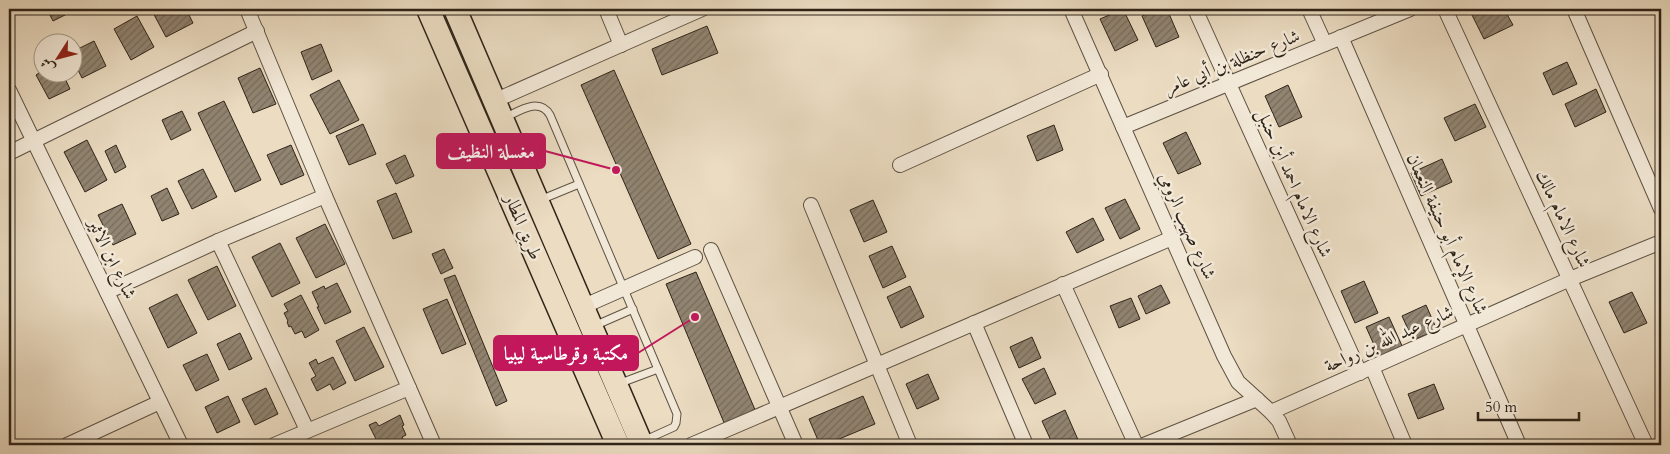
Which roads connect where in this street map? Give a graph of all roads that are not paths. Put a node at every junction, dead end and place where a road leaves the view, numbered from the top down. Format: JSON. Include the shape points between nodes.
{"nodes":[{"id":1,"x":247,"y":9,"type":"edge"},
{"id":2,"x":428,"y":9,"type":"edge"},
{"id":3,"x":455,"y":9,"type":"edge"},
{"id":4,"x":606,"y":9,"type":"edge"},
{"id":5,"x":702,"y":9,"type":"edge"},
{"id":6,"x":1071,"y":9,"type":"edge"},
{"id":7,"x":1195,"y":9,"type":"edge"},
{"id":8,"x":1309,"y":9,"type":"edge"},
{"id":9,"x":1410,"y":9,"type":"edge"},
{"id":10,"x":1445,"y":9,"type":"edge"},
{"id":11,"x":1574,"y":9,"type":"edge"},
{"id":12,"x":257,"y":31,"type":"junction"},
{"id":13,"x":1341,"y":37,"type":"junction"},
{"id":14,"x":621,"y":44,"type":"junction"},
{"id":15,"x":1325,"y":44,"type":"junction"},
{"id":16,"x":1101,"y":74,"type":"junction"},
{"id":17,"x":1228,"y":84,"type":"junction"},
{"id":18,"x":9,"y":90,"type":"edge"},
{"id":19,"x":498,"y":110,"type":"junction"},
{"id":20,"x":1123,"y":127,"type":"junction"},
{"id":21,"x":33,"y":141,"type":"junction"},
{"id":22,"x":9,"y":152,"type":"edge"},
{"id":23,"x":900,"y":165,"type":"dead end"},
{"id":24,"x":579,"y":184,"type":"junction"},
{"id":25,"x":325,"y":196,"type":"junction"},
{"id":26,"x":537,"y":201,"type":"junction"},
{"id":27,"x":811,"y":205,"type":"dead end"},
{"id":28,"x":1661,"y":209,"type":"edge"},
{"id":29,"x":1172,"y":238,"type":"junction"},
{"id":30,"x":218,"y":241,"type":"junction"},
{"id":31,"x":1661,"y":242,"type":"edge"},
{"id":32,"x":711,"y":250,"type":"dead end"},
{"id":33,"x":695,"y":257,"type":"dead end"},
{"id":34,"x":1570,"y":279,"type":"junction"},
{"id":35,"x":1063,"y":284,"type":"junction"},
{"id":36,"x":624,"y":289,"type":"junction"},
{"id":37,"x":107,"y":292,"type":"junction"},
{"id":38,"x":582,"y":307,"type":"junction"},
{"id":39,"x":632,"y":309,"type":"junction"},
{"id":40,"x":974,"y":323,"type":"junction"},
{"id":41,"x":1466,"y":325,"type":"junction"},
{"id":42,"x":591,"y":328,"type":"junction"},
{"id":43,"x":877,"y":365,"type":"junction"},
{"id":44,"x":658,"y":369,"type":"junction"},
{"id":45,"x":1366,"y":370,"type":"junction"},
{"id":46,"x":616,"y":385,"type":"junction"},
{"id":47,"x":409,"y":388,"type":"junction"},
{"id":48,"x":1257,"y":399,"type":"junction"},
{"id":49,"x":160,"y":402,"type":"junction"},
{"id":50,"x":779,"y":407,"type":"junction"},
{"id":51,"x":1271,"y":412,"type":"junction"},
{"id":52,"x":307,"y":430,"type":"junction"},
{"id":53,"x":641,"y":444,"type":"edge"},
{"id":54,"x":67,"y":445,"type":"edge"},
{"id":55,"x":181,"y":445,"type":"edge"},
{"id":56,"x":274,"y":445,"type":"edge"},
{"id":57,"x":434,"y":445,"type":"edge"},
{"id":58,"x":618,"y":445,"type":"edge"},
{"id":59,"x":691,"y":445,"type":"edge"},
{"id":60,"x":796,"y":445,"type":"edge"},
{"id":61,"x":910,"y":445,"type":"edge"},
{"id":62,"x":1026,"y":445,"type":"edge"},
{"id":63,"x":1136,"y":445,"type":"edge"},
{"id":64,"x":1144,"y":445,"type":"edge"},
{"id":65,"x":1290,"y":445,"type":"edge"},
{"id":66,"x":1405,"y":445,"type":"edge"},
{"id":67,"x":1519,"y":445,"type":"edge"},
{"id":68,"x":1646,"y":445,"type":"edge"}],
"edges":[{"from":1,"to":12,"type":"street"},
{"from":2,"to":58,"type":"highway","name":"طريق المطار"},
{"from":3,"to":19,"type":"highway","name":"طريق المطار"},
{"from":4,"to":14,"type":"street"},
{"from":5,"to":14,"type":"street"},
{"from":6,"to":16,"type":"street","name":"شارع صهيب الرومي"},
{"from":7,"to":17,"type":"street","name":"شارع الامام احمد أبن حنبل"},
{"from":8,"to":15,"type":"street"},
{"from":9,"to":13,"type":"street","name":"شارع حنظلة بن أبي عامر"},
{"from":10,"to":34,"type":"street","name":"شارع الامام مالك"},
{"from":11,"to":28,"type":"street"},
{"from":12,"to":21,"type":"street"},
{"from":12,"to":25,"type":"street"},
{"from":13,"to":15,"type":"street","name":"شارع حنظلة بن أبي عامر"},
{"from":13,"to":41,"type":"street","name":"شارع الإمام أبو حنيفة النعمان"},
{"from":14,"to":19,"type":"street"},
{"from":15,"to":17,"type":"street","name":"شارع حنظلة بن أبي عامر"},
{"from":16,"to":20,"type":"street","name":"شارع صهيب الرومي"},
{"from":16,"to":23,"type":"street"},
{"from":17,"to":20,"type":"street","name":"شارع حنظلة بن أبي عامر"},
{"from":17,"to":45,"type":"street","name":"شارع الامام احمد أبن حنبل"},
{"from":18,"to":21,"type":"street","name":"شارع ابن الاثير"},
{"from":19,"to":24,"type":"lane","via":[[536,105],[545,108]]},
{"from":19,"to":26,"type":"highway","name":"طريق المطار"},
{"from":20,"to":29,"type":"street","name":"شارع صهيب الرومي"},
{"from":21,"to":22,"type":"street"},
{"from":21,"to":37,"type":"street","name":"شارع ابن الاثير"},
{"from":24,"to":26,"type":"lane"},
{"from":24,"to":36,"type":"lane"},
{"from":25,"to":30,"type":"street"},
{"from":25,"to":47,"type":"street"},
{"from":26,"to":38,"type":"highway","name":"طريق المطار"},
{"from":27,"to":43,"type":"street"},
{"from":29,"to":35,"type":"street"},
{"from":29,"to":48,"type":"street","name":"شارع صهيب الرومي","via":[[1224,356],[1238,382]]},
{"from":30,"to":37,"type":"street"},
{"from":30,"to":52,"type":"street"},
{"from":31,"to":34,"type":"street","name":"شارع عبد الله بن رواحة"},
{"from":32,"to":50,"type":"street"},
{"from":33,"to":36,"type":"street"},
{"from":34,"to":41,"type":"street","name":"شارع عبد الله بن رواحة"},
{"from":34,"to":68,"type":"street","name":"شارع الامام مالك"},
{"from":35,"to":40,"type":"street"},
{"from":35,"to":63,"type":"street"},
{"from":36,"to":38,"type":"street"},
{"from":36,"to":39,"type":"lane"},
{"from":37,"to":49,"type":"street","name":"شارع ابن الاثير"},
{"from":38,"to":42,"type":"highway","name":"طريق المطار"},
{"from":39,"to":42,"type":"lane"},
{"from":39,"to":44,"type":"lane"},
{"from":40,"to":43,"type":"street"},
{"from":40,"to":62,"type":"street"},
{"from":41,"to":45,"type":"street","name":"شارع عبد الله بن رواحة"},
{"from":41,"to":67,"type":"street","name":"شارع الإمام أبو حنيفة النعمان"},
{"from":42,"to":46,"type":"highway","name":"طريق المطار"},
{"from":43,"to":50,"type":"street"},
{"from":43,"to":61,"type":"street"},
{"from":44,"to":46,"type":"lane"},
{"from":44,"to":53,"type":"lane","via":[[677,414],[676,423],[670,430]]},
{"from":45,"to":51,"type":"street","name":"شارع عبد الله بن رواحة"},
{"from":45,"to":66,"type":"street","name":"شارع الامام احمد أبن حنبل"},
{"from":46,"to":53,"type":"highway","name":"طريق المطار"},
{"from":47,"to":52,"type":"street"},
{"from":47,"to":57,"type":"street"},
{"from":48,"to":51,"type":"street","name":"شارع صهيب الرومي"},
{"from":48,"to":64,"type":"street"},
{"from":49,"to":54,"type":"street"},
{"from":49,"to":55,"type":"street","name":"شارع ابن الاثير"},
{"from":50,"to":59,"type":"street"},
{"from":50,"to":60,"type":"street"},
{"from":51,"to":65,"type":"street","name":"شارع صهيب الرومي"},
{"from":52,"to":56,"type":"street"}]}
